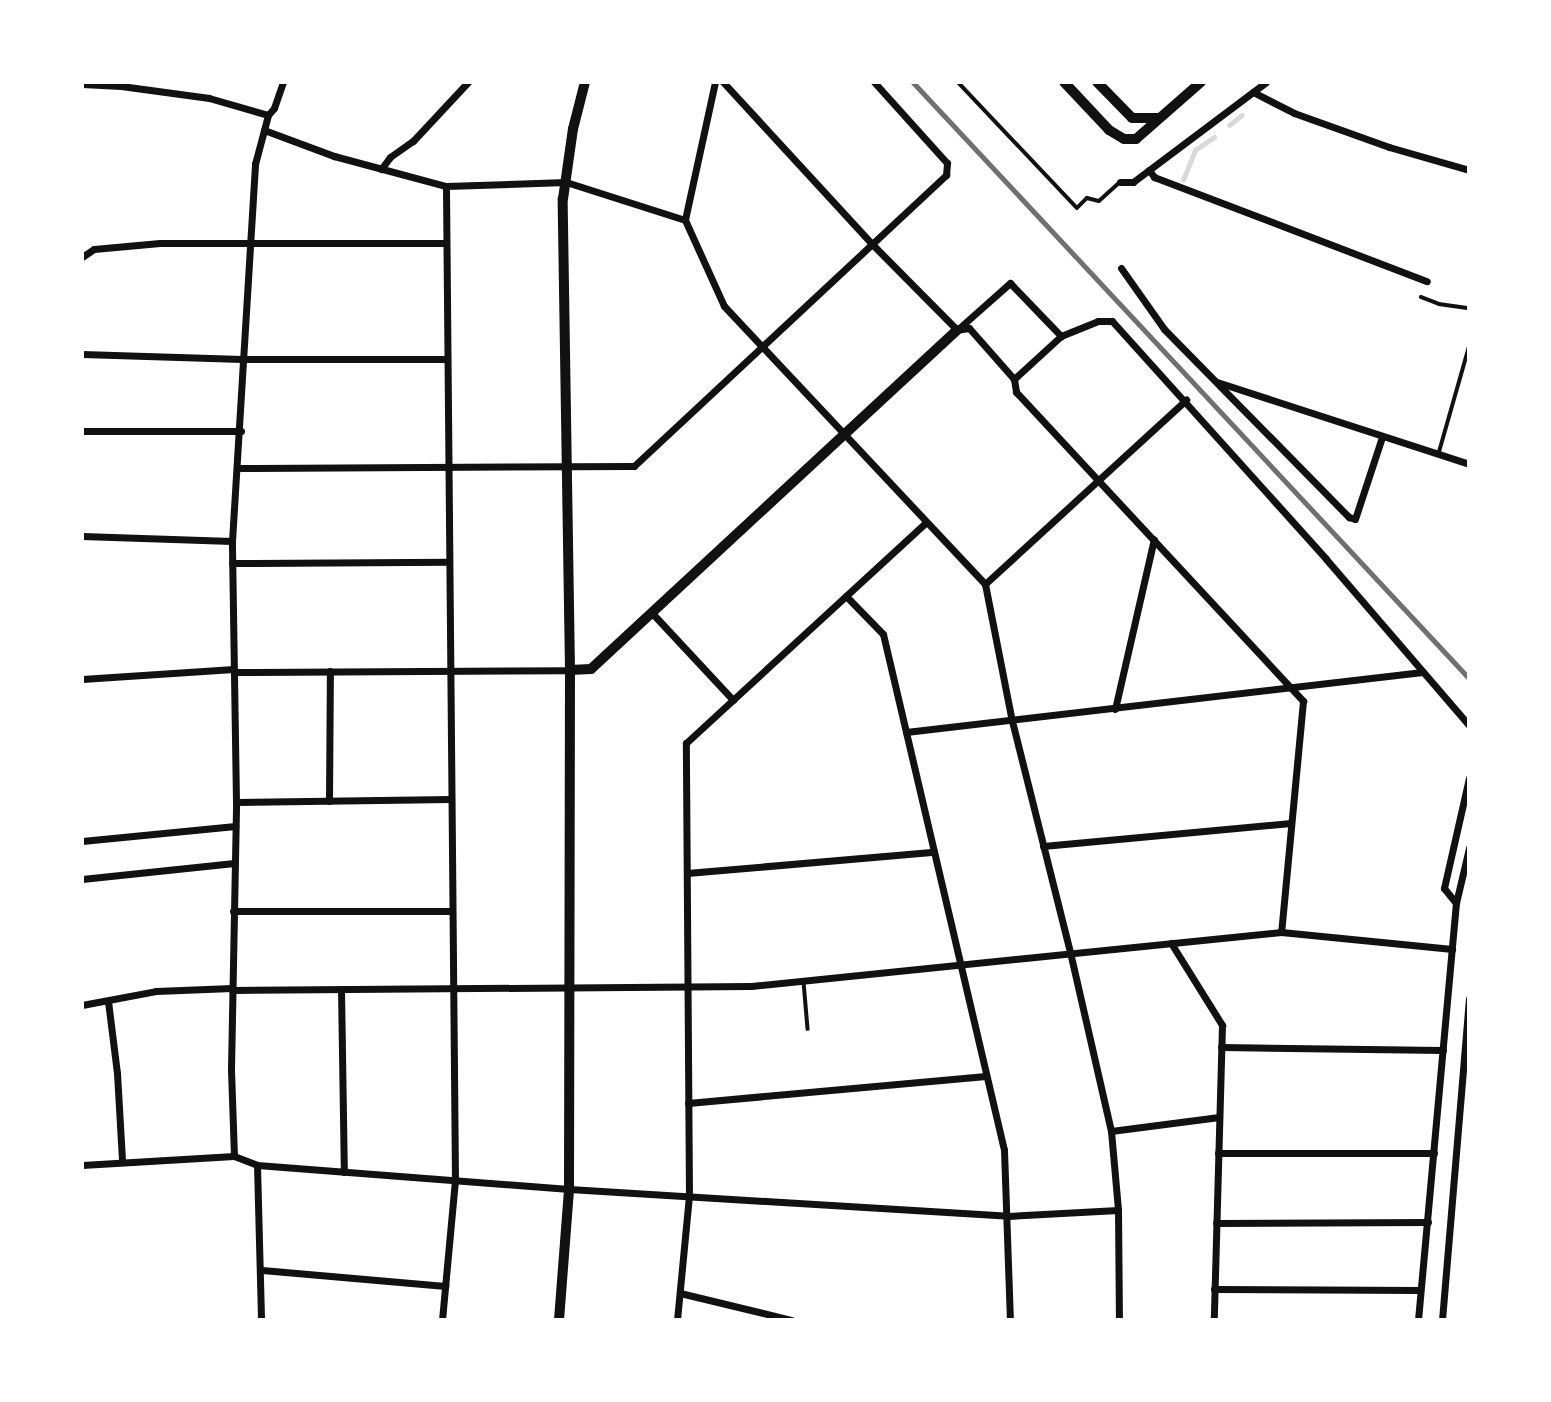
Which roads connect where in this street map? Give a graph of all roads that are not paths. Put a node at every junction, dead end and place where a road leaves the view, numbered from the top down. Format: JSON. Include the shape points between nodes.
{"nodes":[{"id":1,"x":164,"y":82,"type":"edge"},
{"id":2,"x":283,"y":82,"type":"edge"},
{"id":3,"x":468,"y":82,"type":"edge"},
{"id":4,"x":585,"y":82,"type":"edge"},
{"id":5,"x":715,"y":82,"type":"edge"},
{"id":6,"x":723,"y":82,"type":"edge"},
{"id":7,"x":874,"y":82,"type":"edge"},
{"id":8,"x":958,"y":82,"type":"edge"},
{"id":9,"x":1064,"y":82,"type":"edge"},
{"id":10,"x":1097,"y":82,"type":"edge"},
{"id":11,"x":1201,"y":82,"type":"edge"},
{"id":12,"x":1266,"y":82,"type":"edge"},
{"id":13,"x":82,"y":84,"type":"edge"},
{"id":14,"x":114,"y":84,"type":"edge"},
{"id":15,"x":163,"y":92,"type":"junction"},
{"id":16,"x":1253,"y":92,"type":"junction"},
{"id":17,"x":268,"y":115,"type":"junction"},
{"id":18,"x":1159,"y":118,"type":"junction"},
{"id":19,"x":264,"y":130,"type":"junction"},
{"id":20,"x":381,"y":169,"type":"junction"},
{"id":21,"x":1149,"y":170,"type":"junction"},
{"id":22,"x":1469,"y":170,"type":"edge"},
{"id":23,"x":566,"y":182,"type":"junction"},
{"id":24,"x":1121,"y":182,"type":"joint"},
{"id":25,"x":446,"y":186,"type":"junction"},
{"id":26,"x":685,"y":220,"type":"junction"},
{"id":27,"x":445,"y":243,"type":"junction"},
{"id":28,"x":248,"y":244,"type":"junction"},
{"id":29,"x":873,"y":245,"type":"junction"},
{"id":30,"x":82,"y":257,"type":"edge"},
{"id":31,"x":1121,"y":268,"type":"dead end"},
{"id":32,"x":1427,"y":281,"type":"dead end"},
{"id":33,"x":1421,"y":297,"type":"dead end"},
{"id":34,"x":1469,"y":308,"type":"edge"},
{"id":35,"x":957,"y":330,"type":"junction"},
{"id":36,"x":1061,"y":336,"type":"junction"},
{"id":37,"x":763,"y":346,"type":"junction"},
{"id":38,"x":1469,"y":347,"type":"edge"},
{"id":39,"x":82,"y":354,"type":"edge"},
{"id":40,"x":242,"y":359,"type":"junction"},
{"id":41,"x":446,"y":359,"type":"junction"},
{"id":42,"x":1014,"y":379,"type":"junction"},
{"id":43,"x":1213,"y":381,"type":"junction"},
{"id":44,"x":1186,"y":400,"type":"junction"},
{"id":45,"x":82,"y":431,"type":"edge"},
{"id":46,"x":241,"y":432,"type":"junction"},
{"id":47,"x":846,"y":433,"type":"junction"},
{"id":48,"x":1382,"y":437,"type":"junction"},
{"id":49,"x":1438,"y":454,"type":"junction"},
{"id":50,"x":1469,"y":464,"type":"edge"},
{"id":51,"x":566,"y":466,"type":"junction"},
{"id":52,"x":237,"y":468,"type":"junction"},
{"id":53,"x":447,"y":468,"type":"junction"},
{"id":54,"x":1098,"y":481,"type":"junction"},
{"id":55,"x":926,"y":522,"type":"junction"},
{"id":56,"x":82,"y":536,"type":"edge"},
{"id":57,"x":1154,"y":539,"type":"junction"},
{"id":58,"x":232,"y":541,"type":"junction"},
{"id":59,"x":449,"y":562,"type":"junction"},
{"id":60,"x":232,"y":563,"type":"junction"},
{"id":61,"x":985,"y":584,"type":"junction"},
{"id":62,"x":846,"y":596,"type":"junction"},
{"id":63,"x":652,"y":613,"type":"junction"},
{"id":64,"x":234,"y":670,"type":"junction"},
{"id":65,"x":570,"y":670,"type":"junction"},
{"id":66,"x":330,"y":671,"type":"junction"},
{"id":67,"x":450,"y":671,"type":"junction"},
{"id":68,"x":1423,"y":673,"type":"junction"},
{"id":69,"x":82,"y":679,"type":"edge"},
{"id":70,"x":1293,"y":688,"type":"junction"},
{"id":71,"x":733,"y":700,"type":"junction"},
{"id":72,"x":1115,"y":709,"type":"junction"},
{"id":73,"x":1012,"y":721,"type":"junction"},
{"id":74,"x":1469,"y":725,"type":"edge"},
{"id":75,"x":906,"y":732,"type":"junction"},
{"id":76,"x":1469,"y":778,"type":"edge"},
{"id":77,"x":450,"y":799,"type":"junction"},
{"id":78,"x":329,"y":801,"type":"junction"},
{"id":79,"x":236,"y":802,"type":"junction"},
{"id":80,"x":1292,"y":823,"type":"junction"},
{"id":81,"x":235,"y":826,"type":"junction"},
{"id":82,"x":82,"y":841,"type":"edge"},
{"id":83,"x":1043,"y":846,"type":"junction"},
{"id":84,"x":1469,"y":848,"type":"edge"},
{"id":85,"x":933,"y":852,"type":"junction"},
{"id":86,"x":234,"y":863,"type":"junction"},
{"id":87,"x":687,"y":873,"type":"junction"},
{"id":88,"x":82,"y":879,"type":"edge"},
{"id":89,"x":1456,"y":903,"type":"junction"},
{"id":90,"x":233,"y":911,"type":"junction"},
{"id":91,"x":451,"y":911,"type":"junction"},
{"id":92,"x":1281,"y":932,"type":"junction"},
{"id":93,"x":1171,"y":943,"type":"junction"},
{"id":94,"x":1452,"y":949,"type":"junction"},
{"id":95,"x":1070,"y":952,"type":"junction"},
{"id":96,"x":960,"y":966,"type":"junction"},
{"id":97,"x":804,"y":981,"type":"junction"},
{"id":98,"x":452,"y":988,"type":"junction"},
{"id":99,"x":569,"y":988,"type":"junction"},
{"id":100,"x":688,"y":988,"type":"junction"},
{"id":101,"x":232,"y":989,"type":"junction"},
{"id":102,"x":341,"y":989,"type":"junction"},
{"id":103,"x":1469,"y":999,"type":"edge"},
{"id":104,"x":108,"y":1001,"type":"junction"},
{"id":105,"x":82,"y":1005,"type":"edge"},
{"id":106,"x":808,"y":1028,"type":"dead end"},
{"id":107,"x":1222,"y":1047,"type":"junction"},
{"id":108,"x":1443,"y":1049,"type":"junction"},
{"id":109,"x":986,"y":1076,"type":"junction"},
{"id":110,"x":688,"y":1103,"type":"junction"},
{"id":111,"x":1219,"y":1117,"type":"junction"},
{"id":112,"x":1111,"y":1131,"type":"junction"},
{"id":113,"x":1218,"y":1153,"type":"junction"},
{"id":114,"x":1434,"y":1153,"type":"junction"},
{"id":115,"x":234,"y":1156,"type":"junction"},
{"id":116,"x":122,"y":1161,"type":"junction"},
{"id":117,"x":82,"y":1165,"type":"edge"},
{"id":118,"x":257,"y":1165,"type":"junction"},
{"id":119,"x":344,"y":1172,"type":"junction"},
{"id":120,"x":454,"y":1181,"type":"junction"},
{"id":121,"x":569,"y":1189,"type":"junction"},
{"id":122,"x":688,"y":1196,"type":"junction"},
{"id":123,"x":1118,"y":1210,"type":"junction"},
{"id":124,"x":1008,"y":1216,"type":"junction"},
{"id":125,"x":1428,"y":1222,"type":"junction"},
{"id":126,"x":1216,"y":1223,"type":"junction"},
{"id":127,"x":262,"y":1270,"type":"junction"},
{"id":128,"x":445,"y":1286,"type":"junction"},
{"id":129,"x":1214,"y":1289,"type":"junction"},
{"id":130,"x":1420,"y":1290,"type":"junction"},
{"id":131,"x":680,"y":1293,"type":"junction"},
{"id":132,"x":261,"y":1320,"type":"edge"},
{"id":133,"x":442,"y":1320,"type":"edge"},
{"id":134,"x":559,"y":1320,"type":"edge"},
{"id":135,"x":677,"y":1320,"type":"edge"},
{"id":136,"x":792,"y":1320,"type":"edge"},
{"id":137,"x":1010,"y":1320,"type":"edge"},
{"id":138,"x":1119,"y":1320,"type":"edge"},
{"id":139,"x":1213,"y":1320,"type":"edge"},
{"id":140,"x":1418,"y":1320,"type":"edge"},
{"id":141,"x":1442,"y":1320,"type":"edge"}],
"edges":[{"from":1,"to":15,"type":"street"},
{"from":2,"to":17,"type":"street"},
{"from":3,"to":20,"type":"street"},
{"from":4,"to":23,"type":"street"},
{"from":5,"to":26,"type":"street"},
{"from":6,"to":29,"type":"street"},
{"from":7,"to":29,"type":"street","via":[[947,163],[946,175]]},
{"from":8,"to":24,"type":"lane","via":[[1077,208],[1087,198],[1099,201]]},
{"from":9,"to":18,"type":"main road","via":[[1109,130],[1124,139],[1136,139]]},
{"from":10,"to":18,"type":"main road","via":[[1132,118]]},
{"from":11,"to":18,"type":"main road"},
{"from":12,"to":16,"type":"street"},
{"from":13,"to":14,"type":"street"},
{"from":14,"to":15,"type":"street"},
{"from":15,"to":17,"type":"street","via":[[224,101]]},
{"from":16,"to":21,"type":"street"},
{"from":16,"to":22,"type":"street","via":[[1318,122]]},
{"from":17,"to":19,"type":"street"},
{"from":19,"to":20,"type":"street"},
{"from":19,"to":28,"type":"street","via":[[255,164]]},
{"from":20,"to":25,"type":"street"},
{"from":21,"to":24,"type":"street","via":[[1133,182]]},
{"from":21,"to":32,"type":"street","via":[[1154,177]]},
{"from":23,"to":25,"type":"street"},
{"from":23,"to":26,"type":"street"},
{"from":23,"to":51,"type":"street"},
{"from":25,"to":27,"type":"street"},
{"from":26,"to":37,"type":"street","via":[[724,306]]},
{"from":27,"to":28,"type":"street"},
{"from":27,"to":41,"type":"street"},
{"from":28,"to":30,"type":"street","via":[[160,243],[94,249]]},
{"from":28,"to":40,"type":"street"},
{"from":29,"to":35,"type":"street"},
{"from":29,"to":37,"type":"street"},
{"from":31,"to":43,"type":"street","via":[[1164,329]]},
{"from":33,"to":34,"type":"lane"},
{"from":35,"to":36,"type":"street","via":[[1010,283]]},
{"from":35,"to":42,"type":"street","via":[[970,328]]},
{"from":35,"to":47,"type":"street"},
{"from":36,"to":42,"type":"street"},
{"from":36,"to":44,"type":"street","via":[[1098,321],[1112,321]]},
{"from":37,"to":47,"type":"street"},
{"from":37,"to":51,"type":"street","via":[[634,466]]},
{"from":38,"to":49,"type":"lane"},
{"from":39,"to":40,"type":"street"},
{"from":40,"to":41,"type":"street"},
{"from":40,"to":46,"type":"street"},
{"from":41,"to":53,"type":"street"},
{"from":42,"to":54,"type":"street","via":[[1016,392]]},
{"from":43,"to":48,"type":"street"},
{"from":43,"to":48,"type":"street","via":[[1355,519]]},
{"from":44,"to":54,"type":"street"},
{"from":44,"to":68,"type":"street"},
{"from":45,"to":46,"type":"street"},
{"from":46,"to":52,"type":"street"},
{"from":47,"to":55,"type":"street"},
{"from":47,"to":63,"type":"street"},
{"from":48,"to":49,"type":"street"},
{"from":49,"to":50,"type":"street"},
{"from":51,"to":53,"type":"street"},
{"from":51,"to":65,"type":"street"},
{"from":52,"to":53,"type":"street"},
{"from":52,"to":58,"type":"street"},
{"from":53,"to":59,"type":"street"},
{"from":54,"to":57,"type":"street"},
{"from":54,"to":61,"type":"street"},
{"from":55,"to":61,"type":"street"},
{"from":55,"to":62,"type":"street"},
{"from":56,"to":58,"type":"street"},
{"from":57,"to":70,"type":"street"},
{"from":57,"to":72,"type":"street"},
{"from":58,"to":60,"type":"street"},
{"from":59,"to":60,"type":"street"},
{"from":59,"to":67,"type":"street"},
{"from":60,"to":64,"type":"street"},
{"from":61,"to":73,"type":"street"},
{"from":62,"to":71,"type":"street"},
{"from":62,"to":75,"type":"street","via":[[883,634]]},
{"from":63,"to":65,"type":"street","via":[[591,669]]},
{"from":63,"to":71,"type":"street"},
{"from":64,"to":66,"type":"street"},
{"from":64,"to":69,"type":"street"},
{"from":64,"to":79,"type":"street"},
{"from":65,"to":67,"type":"street"},
{"from":65,"to":99,"type":"street"},
{"from":66,"to":67,"type":"street"},
{"from":66,"to":78,"type":"street"},
{"from":67,"to":77,"type":"street"},
{"from":68,"to":70,"type":"street"},
{"from":68,"to":74,"type":"street"},
{"from":70,"to":72,"type":"street"},
{"from":70,"to":80,"type":"street","via":[[1303,701]]},
{"from":71,"to":87,"type":"street","via":[[686,743]]},
{"from":72,"to":73,"type":"street"},
{"from":73,"to":75,"type":"street"},
{"from":73,"to":83,"type":"street"},
{"from":75,"to":85,"type":"street"},
{"from":76,"to":89,"type":"street","via":[[1444,888]]},
{"from":77,"to":78,"type":"street"},
{"from":77,"to":91,"type":"street"},
{"from":78,"to":79,"type":"street"},
{"from":79,"to":81,"type":"street"},
{"from":80,"to":83,"type":"street"},
{"from":80,"to":92,"type":"street"},
{"from":81,"to":82,"type":"street"},
{"from":81,"to":86,"type":"street"},
{"from":83,"to":95,"type":"street"},
{"from":84,"to":89,"type":"street"},
{"from":85,"to":87,"type":"street"},
{"from":85,"to":96,"type":"street"},
{"from":86,"to":88,"type":"street"},
{"from":86,"to":90,"type":"street"},
{"from":87,"to":100,"type":"street"},
{"from":89,"to":94,"type":"street"},
{"from":90,"to":91,"type":"street"},
{"from":90,"to":101,"type":"street"},
{"from":91,"to":98,"type":"street"},
{"from":92,"to":93,"type":"street"},
{"from":92,"to":94,"type":"street"},
{"from":93,"to":95,"type":"street"},
{"from":93,"to":107,"type":"street","via":[[1222,1025]]},
{"from":94,"to":108,"type":"street"},
{"from":95,"to":96,"type":"street"},
{"from":95,"to":112,"type":"street"},
{"from":96,"to":97,"type":"street"},
{"from":96,"to":109,"type":"street"},
{"from":97,"to":100,"type":"street"},
{"from":97,"to":106,"type":"lane"},
{"from":98,"to":99,"type":"street"},
{"from":98,"to":102,"type":"street"},
{"from":98,"to":120,"type":"street"},
{"from":99,"to":100,"type":"street"},
{"from":99,"to":121,"type":"street"},
{"from":100,"to":110,"type":"street"},
{"from":101,"to":102,"type":"street"},
{"from":101,"to":104,"type":"street","via":[[156,991]]},
{"from":101,"to":115,"type":"street"},
{"from":102,"to":119,"type":"street"},
{"from":103,"to":141,"type":"street"},
{"from":104,"to":105,"type":"street"},
{"from":104,"to":116,"type":"street"},
{"from":107,"to":108,"type":"street"},
{"from":107,"to":111,"type":"street"},
{"from":108,"to":114,"type":"street"},
{"from":109,"to":110,"type":"street"},
{"from":109,"to":124,"type":"street","via":[[1004,1150]]},
{"from":110,"to":122,"type":"street"},
{"from":111,"to":112,"type":"street"},
{"from":111,"to":113,"type":"street"},
{"from":112,"to":123,"type":"street"},
{"from":113,"to":114,"type":"street"},
{"from":113,"to":126,"type":"street"},
{"from":114,"to":125,"type":"street"},
{"from":115,"to":116,"type":"street"},
{"from":115,"to":118,"type":"street"},
{"from":116,"to":117,"type":"street"},
{"from":118,"to":119,"type":"street"},
{"from":118,"to":127,"type":"street"},
{"from":119,"to":120,"type":"street"},
{"from":120,"to":121,"type":"street"},
{"from":120,"to":128,"type":"street"},
{"from":121,"to":122,"type":"street"},
{"from":121,"to":134,"type":"street"},
{"from":122,"to":124,"type":"street"},
{"from":122,"to":131,"type":"street"},
{"from":123,"to":124,"type":"street"},
{"from":123,"to":138,"type":"street"},
{"from":124,"to":137,"type":"street"},
{"from":125,"to":126,"type":"street"},
{"from":125,"to":130,"type":"street"},
{"from":126,"to":129,"type":"street"},
{"from":127,"to":128,"type":"street"},
{"from":127,"to":132,"type":"street"},
{"from":128,"to":133,"type":"street"},
{"from":129,"to":130,"type":"street"},
{"from":129,"to":139,"type":"street"},
{"from":130,"to":140,"type":"street"},
{"from":131,"to":135,"type":"street"},
{"from":131,"to":136,"type":"street"}]}
